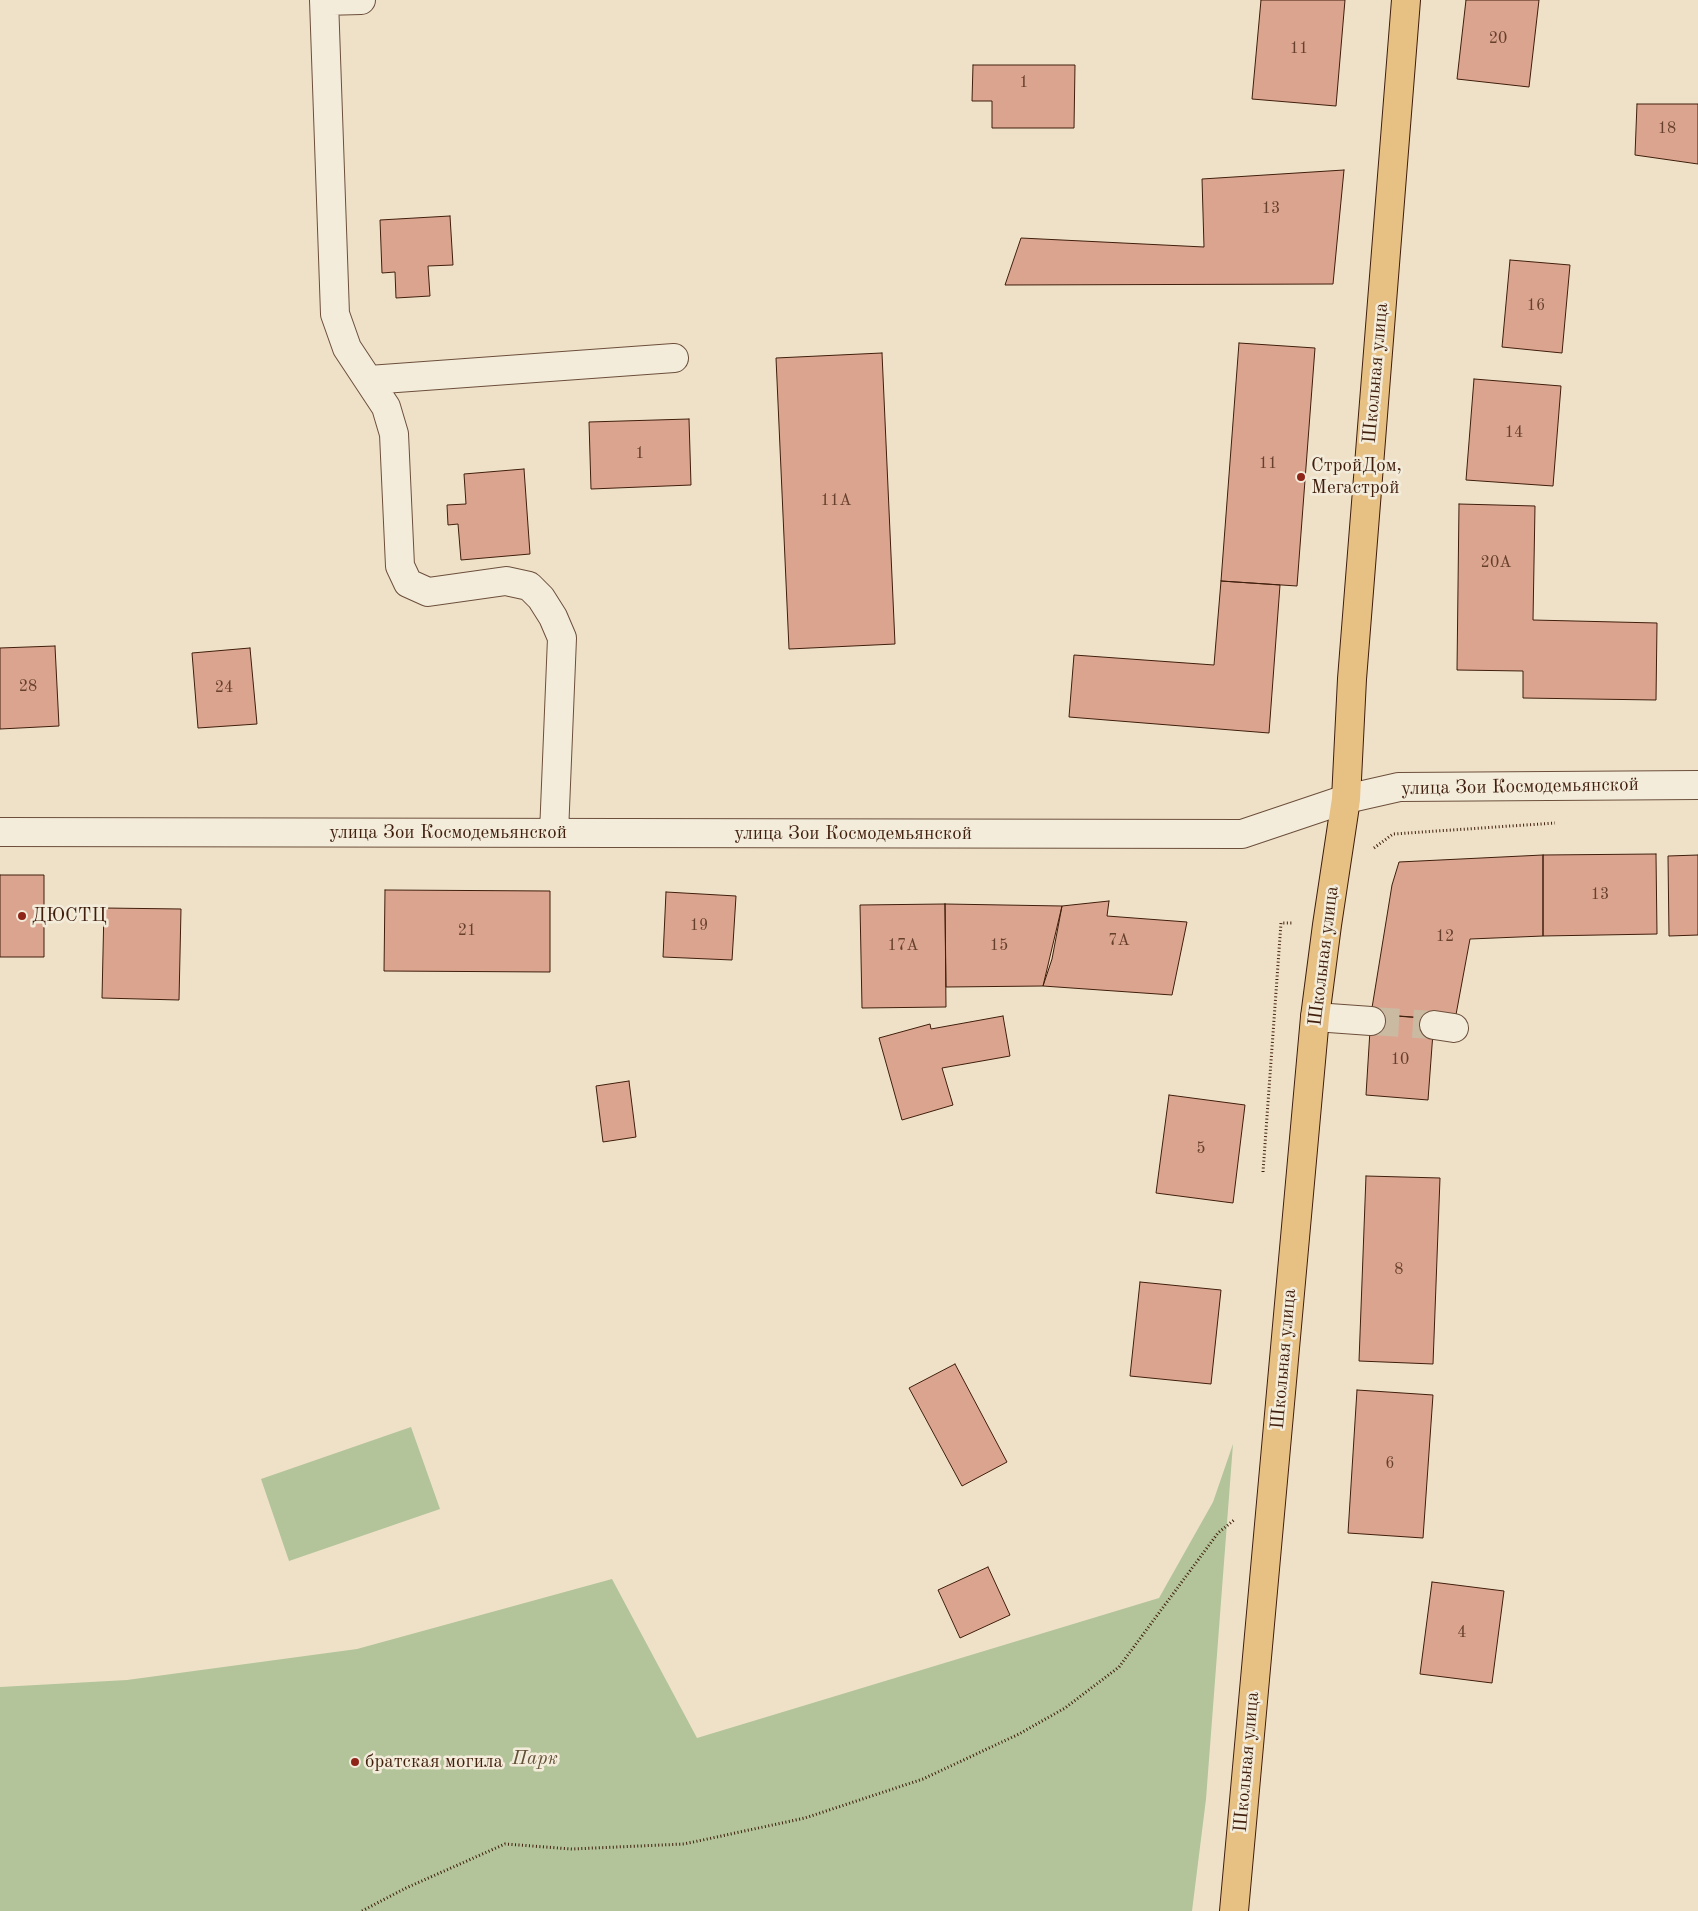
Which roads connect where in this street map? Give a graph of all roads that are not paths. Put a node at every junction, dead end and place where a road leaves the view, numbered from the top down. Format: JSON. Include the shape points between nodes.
{"nodes":[{"id":1,"x":324,"y":0,"type":"edge"},
{"id":2,"x":361,"y":0,"type":"edge"},
{"id":3,"x":1406,"y":0,"type":"edge"},
{"id":4,"x":674,"y":358,"type":"dead end"},
{"id":5,"x":369,"y":380,"type":"junction"},
{"id":6,"x":1698,"y":785,"type":"edge"},
{"id":7,"x":1346,"y":799,"type":"junction"},
{"id":8,"x":0,"y":832,"type":"edge"},
{"id":9,"x":554,"y":833,"type":"junction"},
{"id":10,"x":1315,"y":1017,"type":"junction"},
{"id":11,"x":1371,"y":1021,"type":"tunnel mouth"},
{"id":12,"x":1234,"y":1911,"type":"edge"}],
"edges":[{"from":1,"to":2,"type":"street"},
{"from":1,"to":5,"type":"street","via":[[334,314],[347,348]]},
{"from":3,"to":7,"type":"main road","name":"Школьная улица","via":[[1352,679]]},
{"from":4,"to":5,"type":"street"},
{"from":5,"to":9,"type":"street","via":[[386,408],[394,434],[400,566],[408,583],[428,592],[506,581],[529,586],[541,598],[562,638]]},
{"from":6,"to":7,"type":"street","name":"улица Зои Космодемьянской","via":[[1399,787]]},
{"from":7,"to":9,"type":"street","name":"улица Зои Космодемьянской","via":[[1242,834]]},
{"from":7,"to":10,"type":"main road","name":"Школьная улица"},
{"from":8,"to":9,"type":"street","name":"улица Зои Космодемьянской"},
{"from":10,"to":11,"type":"street"},
{"from":10,"to":12,"type":"main road","name":"Школьная улица"}]}
